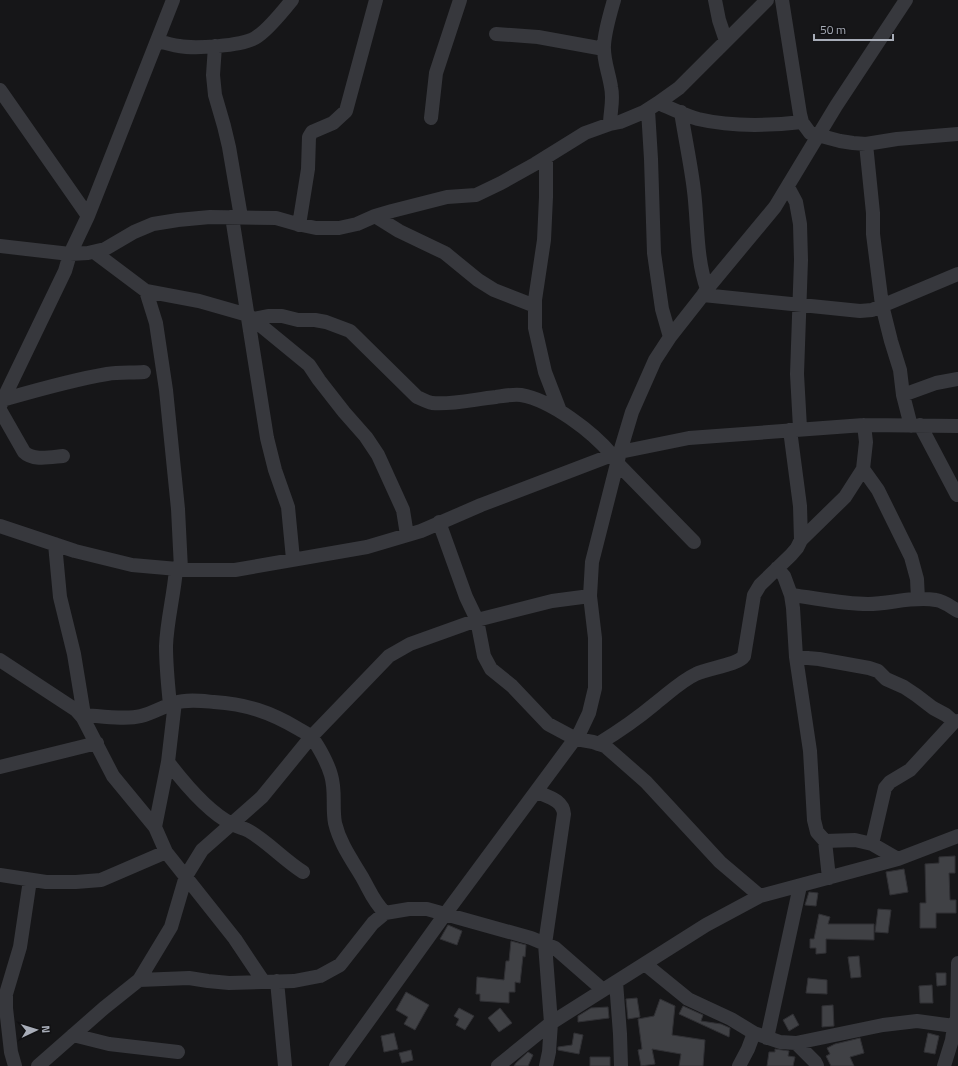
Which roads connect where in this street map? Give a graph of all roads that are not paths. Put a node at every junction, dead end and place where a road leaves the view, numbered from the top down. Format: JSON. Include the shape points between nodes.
{"nodes":[{"id":1,"x":173,"y":0,"type":"edge"},
{"id":2,"x":292,"y":0,"type":"edge"},
{"id":3,"x":376,"y":0,"type":"edge"},
{"id":4,"x":460,"y":0,"type":"edge"},
{"id":5,"x":614,"y":0,"type":"edge"},
{"id":6,"x":715,"y":0,"type":"edge"},
{"id":7,"x":767,"y":0,"type":"edge"},
{"id":8,"x":782,"y":0,"type":"edge"},
{"id":9,"x":906,"y":0,"type":"edge"},
{"id":10,"x":496,"y":34,"type":"dead end"},
{"id":11,"x":158,"y":41,"type":"junction"},
{"id":12,"x":726,"y":41,"type":"junction"},
{"id":13,"x":215,"y":46,"type":"junction"},
{"id":14,"x":604,"y":49,"type":"junction"},
{"id":15,"x":0,"y":90,"type":"edge"},
{"id":16,"x":653,"y":107,"type":"junction"},
{"id":17,"x":681,"y":112,"type":"junction"},
{"id":18,"x":431,"y":118,"type":"dead end"},
{"id":19,"x":802,"y":122,"type":"junction"},
{"id":20,"x":610,"y":124,"type":"junction"},
{"id":21,"x":958,"y":134,"type":"edge"},
{"id":22,"x":819,"y":136,"type":"junction"},
{"id":23,"x":866,"y":144,"type":"junction"},
{"id":24,"x":546,"y":157,"type":"junction"},
{"id":25,"x":788,"y":187,"type":"junction"},
{"id":26,"x":88,"y":216,"type":"junction"},
{"id":27,"x":375,"y":216,"type":"junction"},
{"id":28,"x":237,"y":217,"type":"junction"},
{"id":29,"x":299,"y":225,"type":"junction"},
{"id":30,"x":0,"y":246,"type":"edge"},
{"id":31,"x":94,"y":252,"type":"junction"},
{"id":32,"x":70,"y":254,"type":"junction"},
{"id":33,"x":958,"y":274,"type":"edge"},
{"id":34,"x":146,"y":291,"type":"junction"},
{"id":35,"x":705,"y":292,"type":"junction"},
{"id":36,"x":882,"y":305,"type":"junction"},
{"id":37,"x":535,"y":306,"type":"junction"},
{"id":38,"x":799,"y":306,"type":"junction"},
{"id":39,"x":251,"y":317,"type":"junction"},
{"id":40,"x":670,"y":336,"type":"junction"},
{"id":41,"x":144,"y":372,"type":"dead end"},
{"id":42,"x":958,"y":379,"type":"edge"},
{"id":43,"x":903,"y":395,"type":"junction"},
{"id":44,"x":1,"y":405,"type":"edge"},
{"id":45,"x":560,"y":411,"type":"junction"},
{"id":46,"x":864,"y":425,"type":"junction"},
{"id":47,"x":916,"y":426,"type":"junction"},
{"id":48,"x":958,"y":426,"type":"edge"},
{"id":49,"x":795,"y":429,"type":"junction"},
{"id":50,"x":63,"y":456,"type":"dead end"},
{"id":51,"x":616,"y":457,"type":"junction"},
{"id":52,"x":863,"y":469,"type":"junction"},
{"id":53,"x":957,"y":495,"type":"edge"},
{"id":54,"x":439,"y":522,"type":"junction"},
{"id":55,"x":0,"y":526,"type":"edge"},
{"id":56,"x":407,"y":535,"type":"junction"},
{"id":57,"x":801,"y":540,"type":"junction"},
{"id":58,"x":694,"y":542,"type":"dead end"},
{"id":59,"x":55,"y":544,"type":"junction"},
{"id":60,"x":293,"y":559,"type":"junction"},
{"id":61,"x":777,"y":568,"type":"junction"},
{"id":62,"x":178,"y":569,"type":"junction"},
{"id":63,"x":791,"y":595,"type":"junction"},
{"id":64,"x":590,"y":596,"type":"junction"},
{"id":65,"x":918,"y":599,"type":"junction"},
{"id":66,"x":958,"y":611,"type":"edge"},
{"id":67,"x":477,"y":620,"type":"junction"},
{"id":68,"x":796,"y":657,"type":"junction"},
{"id":69,"x":0,"y":660,"type":"edge"},
{"id":70,"x":173,"y":704,"type":"junction"},
{"id":71,"x":83,"y":717,"type":"junction"},
{"id":72,"x":956,"y":722,"type":"edge"},
{"id":73,"x":311,"y":736,"type":"junction"},
{"id":74,"x":576,"y":739,"type":"junction"},
{"id":75,"x":97,"y":744,"type":"junction"},
{"id":76,"x":598,"y":744,"type":"junction"},
{"id":77,"x":168,"y":762,"type":"junction"},
{"id":78,"x":0,"y":767,"type":"edge"},
{"id":79,"x":537,"y":792,"type":"junction"},
{"id":80,"x":231,"y":824,"type":"junction"},
{"id":81,"x":155,"y":827,"type":"junction"},
{"id":82,"x":958,"y":836,"type":"edge"},
{"id":83,"x":824,"y":841,"type":"junction"},
{"id":84,"x":872,"y":844,"type":"junction"},
{"id":85,"x":166,"y":852,"type":"junction"},
{"id":86,"x":898,"y":859,"type":"junction"},
{"id":87,"x":303,"y":872,"type":"dead end"},
{"id":88,"x":0,"y":875,"type":"edge"},
{"id":89,"x":186,"y":876,"type":"junction"},
{"id":90,"x":829,"y":878,"type":"junction"},
{"id":91,"x":30,"y":880,"type":"junction"},
{"id":92,"x":800,"y":886,"type":"junction"},
{"id":93,"x":760,"y":896,"type":"junction"},
{"id":94,"x":385,"y":913,"type":"junction"},
{"id":95,"x":446,"y":914,"type":"junction"},
{"id":96,"x":545,"y":944,"type":"junction"},
{"id":97,"x":958,"y":963,"type":"edge"},
{"id":98,"x":645,"y":964,"type":"junction"},
{"id":99,"x":958,"y":971,"type":"edge"},
{"id":100,"x":139,"y":980,"type":"junction"},
{"id":101,"x":270,"y":981,"type":"junction"},
{"id":102,"x":616,"y":982,"type":"junction"},
{"id":103,"x":603,"y":990,"type":"junction"},
{"id":104,"x":551,"y":1023,"type":"junction"},
{"id":105,"x":954,"y":1026,"type":"junction"},
{"id":106,"x":754,"y":1033,"type":"junction"},
{"id":107,"x":73,"y":1035,"type":"junction"},
{"id":108,"x":767,"y":1038,"type":"junction"},
{"id":109,"x":796,"y":1043,"type":"junction"},
{"id":110,"x":178,"y":1052,"type":"dead end"},
{"id":111,"x":15,"y":1066,"type":"edge"},
{"id":112,"x":38,"y":1066,"type":"edge"},
{"id":113,"x":286,"y":1066,"type":"edge"},
{"id":114,"x":336,"y":1066,"type":"edge"},
{"id":115,"x":498,"y":1066,"type":"edge"},
{"id":116,"x":546,"y":1066,"type":"edge"},
{"id":117,"x":621,"y":1066,"type":"edge"},
{"id":118,"x":739,"y":1066,"type":"edge"},
{"id":119,"x":817,"y":1066,"type":"edge"},
{"id":120,"x":944,"y":1066,"type":"edge"}],
"edges":[{"from":1,"to":11,"type":"street"},
{"from":2,"to":13,"type":"street","via":[[257,38]]},
{"from":3,"to":29,"type":"street","via":[[346,111],[333,123],[312,132],[309,137],[308,169]]},
{"from":4,"to":18,"type":"street","via":[[436,73]]},
{"from":5,"to":14,"type":"street"},
{"from":6,"to":12,"type":"street"},
{"from":7,"to":12,"type":"street"},
{"from":8,"to":19,"type":"street"},
{"from":9,"to":22,"type":"street"},
{"from":10,"to":14,"type":"street","via":[[538,37]]},
{"from":11,"to":13,"type":"street","via":[[180,46]]},
{"from":11,"to":26,"type":"street"},
{"from":12,"to":16,"type":"street","via":[[679,88]]},
{"from":13,"to":28,"type":"street","via":[[214,95],[229,147]]},
{"from":14,"to":20,"type":"street","via":[[613,99]]},
{"from":15,"to":26,"type":"street"},
{"from":16,"to":17,"type":"street"},
{"from":16,"to":20,"type":"street"},
{"from":16,"to":40,"type":"street","via":[[651,159],[654,253],[662,309]]},
{"from":17,"to":19,"type":"street","via":[[698,119],[748,125]]},
{"from":17,"to":35,"type":"street","via":[[694,190]]},
{"from":19,"to":22,"type":"street","via":[[810,133]]},
{"from":20,"to":24,"type":"street","via":[[585,133]]},
{"from":21,"to":23,"type":"street"},
{"from":22,"to":23,"type":"street","via":[[840,142]]},
{"from":22,"to":25,"type":"street"},
{"from":23,"to":36,"type":"street"},
{"from":24,"to":27,"type":"street","via":[[476,195],[447,197]]},
{"from":24,"to":37,"type":"street","via":[[544,240]]},
{"from":25,"to":35,"type":"street","via":[[776,207]]},
{"from":25,"to":38,"type":"street","via":[[796,202],[800,224]]},
{"from":26,"to":32,"type":"street"},
{"from":27,"to":29,"type":"street","via":[[339,228]]},
{"from":27,"to":37,"type":"street","via":[[445,254],[494,290]]},
{"from":28,"to":29,"type":"street","via":[[276,218]]},
{"from":28,"to":31,"type":"street","via":[[153,224],[105,249]]},
{"from":28,"to":39,"type":"street"},
{"from":30,"to":32,"type":"street"},
{"from":31,"to":32,"type":"street"},
{"from":31,"to":34,"type":"street"},
{"from":32,"to":44,"type":"street","via":[[65,271]]},
{"from":33,"to":36,"type":"street"},
{"from":34,"to":39,"type":"street","via":[[199,301]]},
{"from":34,"to":62,"type":"street","via":[[156,323],[166,390],[178,509]]},
{"from":35,"to":38,"type":"street"},
{"from":35,"to":40,"type":"street"},
{"from":36,"to":38,"type":"street","via":[[872,310],[860,311]]},
{"from":36,"to":43,"type":"street","via":[[900,370]]},
{"from":37,"to":45,"type":"street","via":[[535,328],[545,372]]},
{"from":38,"to":49,"type":"street"},
{"from":39,"to":45,"type":"street","via":[[282,316],[298,320],[315,320],[350,331],[418,397],[430,402],[470,402],[520,395]]},
{"from":39,"to":56,"type":"street","via":[[309,365],[374,449],[402,510]]},
{"from":39,"to":60,"type":"street","via":[[268,438],[275,470],[288,507]]},
{"from":40,"to":51,"type":"street","via":[[655,360]]},
{"from":41,"to":44,"type":"street","via":[[109,374],[62,383]]},
{"from":42,"to":43,"type":"street","via":[[936,383]]},
{"from":43,"to":47,"type":"street"},
{"from":44,"to":50,"type":"street","via":[[24,452],[37,457]]},
{"from":45,"to":51,"type":"street"},
{"from":46,"to":47,"type":"street"},
{"from":46,"to":49,"type":"street"},
{"from":46,"to":52,"type":"street","via":[[866,442]]},
{"from":47,"to":48,"type":"street"},
{"from":47,"to":53,"type":"street"},
{"from":49,"to":51,"type":"street","via":[[689,438]]},
{"from":49,"to":57,"type":"street"},
{"from":51,"to":54,"type":"street"},
{"from":51,"to":58,"type":"street"},
{"from":51,"to":64,"type":"street","via":[[592,562]]},
{"from":52,"to":57,"type":"street","via":[[845,497]]},
{"from":52,"to":65,"type":"street","via":[[878,490],[911,557],[917,579]]},
{"from":54,"to":56,"type":"street"},
{"from":54,"to":67,"type":"street"},
{"from":55,"to":59,"type":"street"},
{"from":56,"to":60,"type":"street","via":[[367,547]]},
{"from":57,"to":61,"type":"street","via":[[791,555]]},
{"from":59,"to":62,"type":"street","via":[[132,565]]},
{"from":59,"to":71,"type":"street","via":[[60,597],[74,654]]},
{"from":60,"to":62,"type":"street","via":[[236,570]]},
{"from":61,"to":63,"type":"street","via":[[784,576]]},
{"from":61,"to":76,"type":"street","via":[[754,595],[742,659],[696,674]]},
{"from":62,"to":70,"type":"street","via":[[166,644],[167,670]]},
{"from":63,"to":65,"type":"street","via":[[869,604]]},
{"from":63,"to":68,"type":"street"},
{"from":64,"to":67,"type":"street","via":[[552,601]]},
{"from":64,"to":74,"type":"street","via":[[595,638],[594,688],[590,713]]},
{"from":65,"to":66,"type":"street","via":[[937,600]]},
{"from":67,"to":73,"type":"street","via":[[410,644],[390,656]]},
{"from":67,"to":74,"type":"street","via":[[484,656],[491,669],[512,686],[548,724]]},
{"from":68,"to":72,"type":"street","via":[[869,668],[904,687]]},
{"from":68,"to":83,"type":"street","via":[[810,751],[814,820]]},
{"from":69,"to":71,"type":"street"},
{"from":70,"to":71,"type":"street","via":[[140,716]]},
{"from":70,"to":73,"type":"street","via":[[207,701],[240,705],[279,717]]},
{"from":70,"to":77,"type":"street"},
{"from":71,"to":75,"type":"street"},
{"from":72,"to":84,"type":"street","via":[[910,770],[885,788]]},
{"from":73,"to":80,"type":"street","via":[[262,797]]},
{"from":73,"to":94,"type":"street","via":[[331,775],[334,790],[333,809],[344,849],[376,904]]},
{"from":74,"to":76,"type":"street"},
{"from":74,"to":79,"type":"street"},
{"from":75,"to":78,"type":"street"},
{"from":75,"to":81,"type":"street","via":[[113,776]]},
{"from":76,"to":93,"type":"street","via":[[605,746],[646,782],[720,862]]},
{"from":77,"to":80,"type":"street","via":[[199,799]]},
{"from":77,"to":81,"type":"street"},
{"from":79,"to":95,"type":"street"},
{"from":79,"to":96,"type":"street","via":[[560,802],[564,809]]},
{"from":80,"to":87,"type":"street","via":[[249,831]]},
{"from":80,"to":89,"type":"street","via":[[202,850]]},
{"from":81,"to":85,"type":"street"},
{"from":82,"to":86,"type":"street"},
{"from":83,"to":84,"type":"street","via":[[855,840]]},
{"from":83,"to":90,"type":"street"},
{"from":84,"to":86,"type":"street"},
{"from":85,"to":89,"type":"street"},
{"from":85,"to":91,"type":"street","via":[[101,880]]},
{"from":86,"to":90,"type":"street"},
{"from":88,"to":91,"type":"street"},
{"from":89,"to":100,"type":"street","via":[[171,927]]},
{"from":89,"to":101,"type":"street"},
{"from":90,"to":92,"type":"street"},
{"from":91,"to":111,"type":"street","via":[[20,947],[6,994],[11,1052]]},
{"from":92,"to":93,"type":"street"},
{"from":92,"to":108,"type":"street"},
{"from":93,"to":98,"type":"street","via":[[706,925]]},
{"from":94,"to":95,"type":"street","via":[[427,909]]},
{"from":94,"to":101,"type":"street","via":[[373,923],[340,965],[320,976],[294,981]]},
{"from":95,"to":96,"type":"street"},
{"from":95,"to":114,"type":"street"},
{"from":96,"to":103,"type":"street","via":[[556,948]]},
{"from":96,"to":104,"type":"street"},
{"from":97,"to":99,"type":"street"},
{"from":98,"to":102,"type":"street"},
{"from":98,"to":106,"type":"street","via":[[688,999]]},
{"from":99,"to":105,"type":"street","via":[[957,1018]]},
{"from":100,"to":101,"type":"street","via":[[189,978],[228,983]]},
{"from":100,"to":107,"type":"street"},
{"from":101,"to":113,"type":"street"},
{"from":102,"to":103,"type":"street"},
{"from":102,"to":117,"type":"street"},
{"from":103,"to":104,"type":"street"},
{"from":104,"to":115,"type":"street"},
{"from":104,"to":116,"type":"street"},
{"from":105,"to":109,"type":"street","via":[[917,1021],[883,1025]]},
{"from":105,"to":120,"type":"street"},
{"from":106,"to":108,"type":"street"},
{"from":106,"to":118,"type":"street"},
{"from":107,"to":110,"type":"street","via":[[109,1044]]},
{"from":107,"to":112,"type":"street"},
{"from":108,"to":109,"type":"street"},
{"from":109,"to":119,"type":"street"}]}
